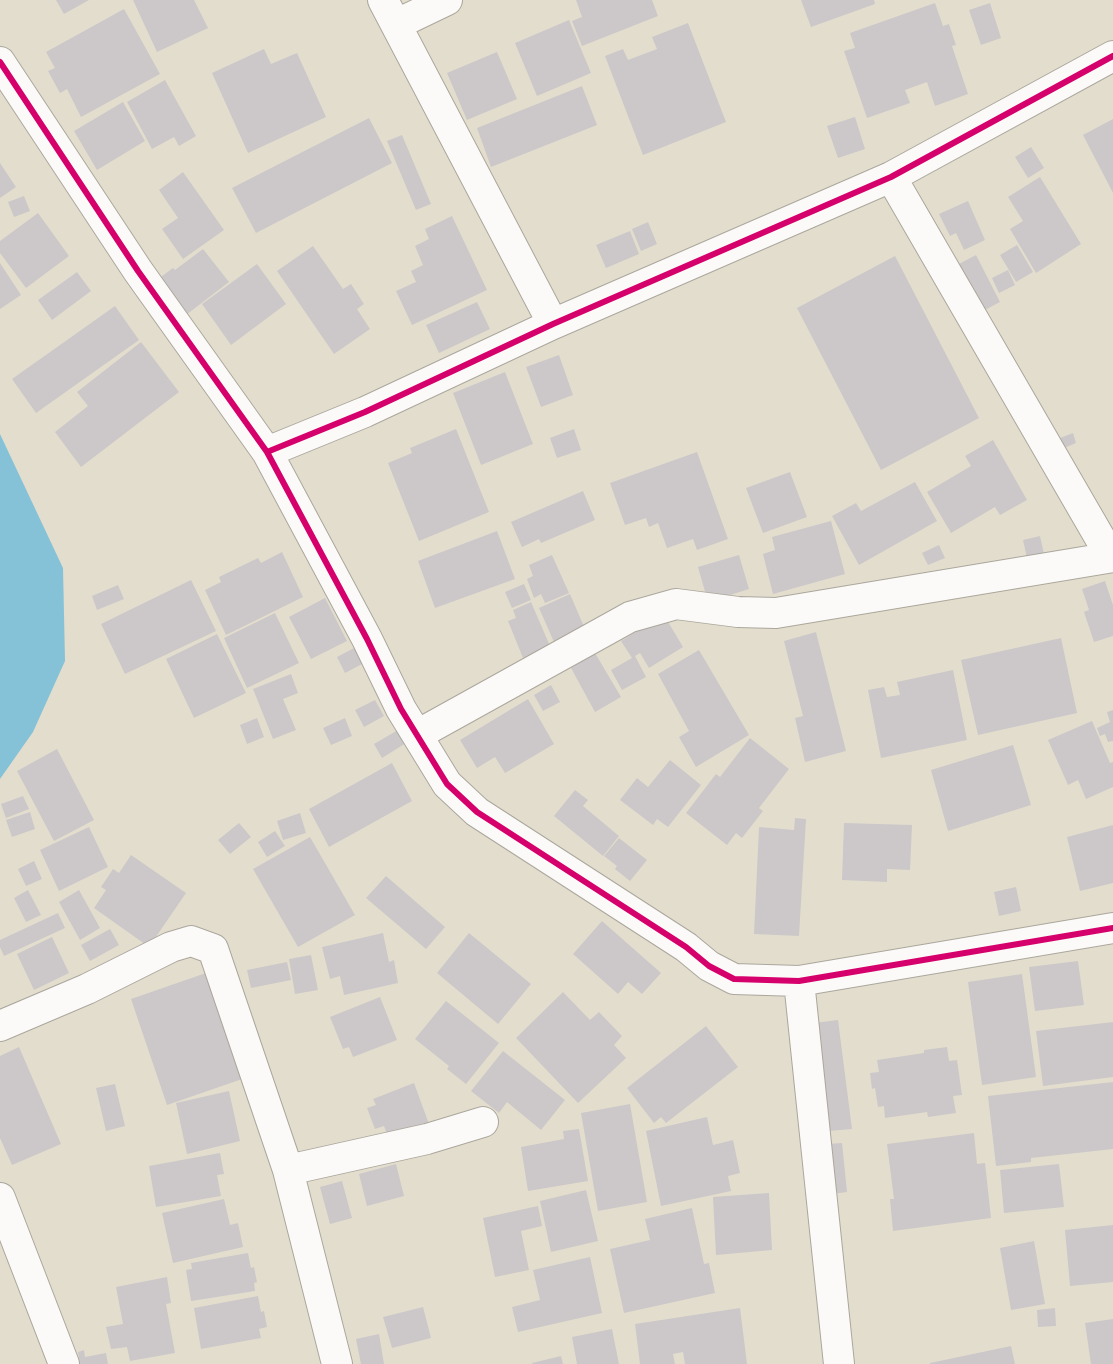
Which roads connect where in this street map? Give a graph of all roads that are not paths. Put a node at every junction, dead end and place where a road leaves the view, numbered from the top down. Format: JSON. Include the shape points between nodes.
{"nodes":[{"id":1,"x":447,"y":0,"type":"edge"},
{"id":2,"x":390,"y":12,"type":"edge"},
{"id":3,"x":1113,"y":56,"type":"edge"},
{"id":4,"x":1,"y":67,"type":"edge"},
{"id":5,"x":891,"y":177,"type":"junction"},
{"id":6,"x":553,"y":324,"type":"junction"},
{"id":7,"x":267,"y":452,"type":"junction"},
{"id":8,"x":1112,"y":557,"type":"edge"},
{"id":9,"x":417,"y":735,"type":"junction"},
{"id":10,"x":1113,"y":928,"type":"edge"},
{"id":11,"x":799,"y":981,"type":"junction"},
{"id":12,"x":0,"y":1026,"type":"edge"},
{"id":13,"x":483,"y":1122,"type":"dead end"},
{"id":14,"x":288,"y":1170,"type":"junction"},
{"id":15,"x":0,"y":1198,"type":"edge"},
{"id":16,"x":64,"y":1364,"type":"edge"},
{"id":17,"x":337,"y":1364,"type":"edge"},
{"id":18,"x":839,"y":1364,"type":"edge"}],
"edges":[{"from":1,"to":2,"type":"street"},
{"from":2,"to":6,"type":"street"},
{"from":3,"to":5,"type":"street"},
{"from":4,"to":7,"type":"street","via":[[138,271]]},
{"from":5,"to":6,"type":"street"},
{"from":5,"to":8,"type":"street"},
{"from":6,"to":7,"type":"street"},
{"from":7,"to":9,"type":"street"},
{"from":8,"to":9,"type":"street","via":[[776,614],[676,604],[630,617]]},
{"from":9,"to":11,"type":"street","via":[[447,784],[477,812],[686,947],[709,966],[734,979]]},
{"from":10,"to":11,"type":"street"},
{"from":11,"to":18,"type":"street"},
{"from":12,"to":14,"type":"street","via":[[171,947],[191,941],[213,949]]},
{"from":13,"to":14,"type":"street","via":[[427,1140]]},
{"from":14,"to":17,"type":"street"},
{"from":15,"to":16,"type":"street"}]}
